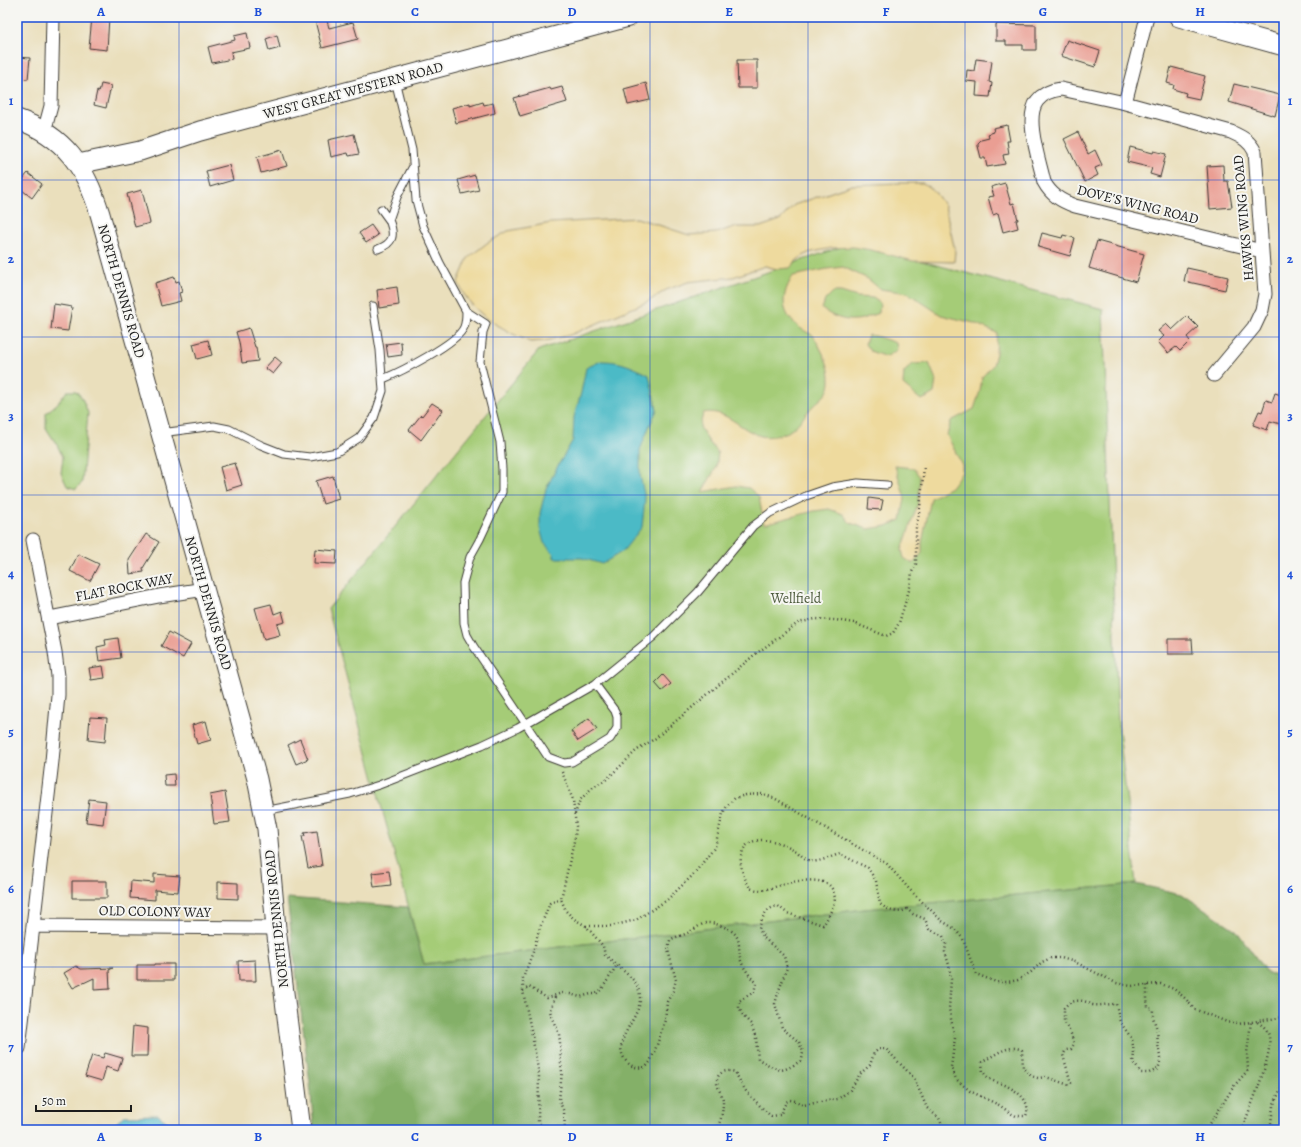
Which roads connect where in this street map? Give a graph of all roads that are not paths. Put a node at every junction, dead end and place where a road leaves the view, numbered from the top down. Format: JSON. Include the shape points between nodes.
{"nodes":[{"id":1,"x":53,"y":17,"type":"edge"},
{"id":2,"x":628,"y":17,"type":"edge"},
{"id":3,"x":1147,"y":17,"type":"edge"},
{"id":4,"x":1179,"y":17,"type":"edge"},
{"id":5,"x":1284,"y":46,"type":"edge"},
{"id":6,"x":395,"y":80,"type":"junction"},
{"id":7,"x":1125,"y":103,"type":"junction"},
{"id":8,"x":17,"y":119,"type":"edge"},
{"id":9,"x":44,"y":132,"type":"junction"},
{"id":10,"x":78,"y":164,"type":"junction"},
{"id":11,"x":413,"y":168,"type":"junction"},
{"id":12,"x":381,"y":209,"type":"dead end"},
{"id":13,"x":389,"y":220,"type":"junction"},
{"id":14,"x":378,"y":249,"type":"dead end"},
{"id":15,"x":1262,"y":252,"type":"junction"},
{"id":16,"x":373,"y":306,"type":"dead end"},
{"id":17,"x":466,"y":311,"type":"junction"},
{"id":18,"x":1214,"y":375,"type":"dead end"},
{"id":19,"x":383,"y":379,"type":"junction"},
{"id":20,"x":161,"y":432,"type":"junction"},
{"id":21,"x":887,"y":485,"type":"dead end"},
{"id":22,"x":33,"y":540,"type":"dead end"},
{"id":23,"x":205,"y":589,"type":"junction"},
{"id":24,"x":49,"y":618,"type":"junction"},
{"id":25,"x":594,"y":684,"type":"junction"},
{"id":26,"x":525,"y":724,"type":"junction"},
{"id":27,"x":264,"y":811,"type":"junction"},
{"id":28,"x":34,"y":926,"type":"junction"},
{"id":29,"x":276,"y":928,"type":"junction"},
{"id":30,"x":20,"y":1048,"type":"dead end"},
{"id":31,"x":301,"y":1130,"type":"edge"}],
"edges":[{"from":1,"to":9,"type":"street","via":[[51,106]]},
{"from":2,"to":6,"type":"main road","name":"WEST GREAT WESTERN ROAD"},
{"from":3,"to":7,"type":"street"},
{"from":4,"to":5,"type":"main road"},
{"from":6,"to":10,"type":"main road","name":"WEST GREAT WESTERN ROAD","via":[[200,131],[140,151]]},
{"from":6,"to":11,"type":"lane","via":[[412,150]]},
{"from":7,"to":15,"type":"street","name":"HAWKS WING ROAD","via":[[1231,132],[1247,140],[1257,160]]},
{"from":7,"to":15,"type":"street","name":"DOVE'S WING ROAD","via":[[1062,88],[1053,90],[1038,100],[1032,115],[1033,131],[1048,190],[1075,206]]},
{"from":8,"to":9,"type":"main road","name":"NORTH DENNIS ROAD"},
{"from":9,"to":10,"type":"main road","name":"NORTH DENNIS ROAD","via":[[63,147]]},
{"from":10,"to":20,"type":"main road","name":"NORTH DENNIS ROAD","via":[[95,198]]},
{"from":11,"to":13,"type":"lane"},
{"from":11,"to":17,"type":"lane","via":[[416,200],[424,226],[440,264]]},
{"from":12,"to":13,"type":"lane"},
{"from":13,"to":14,"type":"lane","via":[[393,236],[391,241]]},
{"from":15,"to":18,"type":"street","name":"HAWKS WING ROAD","via":[[1265,294],[1262,310],[1254,327]]},
{"from":16,"to":19,"type":"lane"},
{"from":17,"to":19,"type":"lane","via":[[465,326],[458,335],[418,362]]},
{"from":17,"to":26,"type":"lane","via":[[486,324],[480,362],[500,442],[502,492],[470,557],[463,583],[464,623],[474,647]]},
{"from":19,"to":20,"type":"lane","via":[[383,391],[374,418],[359,438],[337,452],[310,457],[284,454],[229,429],[214,426]]},
{"from":20,"to":23,"type":"main road","name":"NORTH DENNIS ROAD"},
{"from":21,"to":25,"type":"lane","via":[[858,483],[832,487],[770,513],[753,526],[698,592],[653,637]]},
{"from":22,"to":24,"type":"street"},
{"from":23,"to":24,"type":"street","name":"FLAT ROCK WAY"},
{"from":23,"to":27,"type":"main road","name":"NORTH DENNIS ROAD","via":[[247,738]]},
{"from":24,"to":28,"type":"street","via":[[58,676],[58,695]]},
{"from":25,"to":26,"type":"lane"},
{"from":25,"to":26,"type":"lane","via":[[615,711],[617,728],[610,739],[572,762],[564,763],[548,756]]},
{"from":26,"to":27,"type":"lane","via":[[482,745],[378,785],[350,794]]},
{"from":27,"to":29,"type":"main road","name":"NORTH DENNIS ROAD"},
{"from":28,"to":29,"type":"street","name":"OLD COLONY WAY"},
{"from":28,"to":30,"type":"street"},
{"from":29,"to":31,"type":"main road","name":"NORTH DENNIS ROAD"}]}
